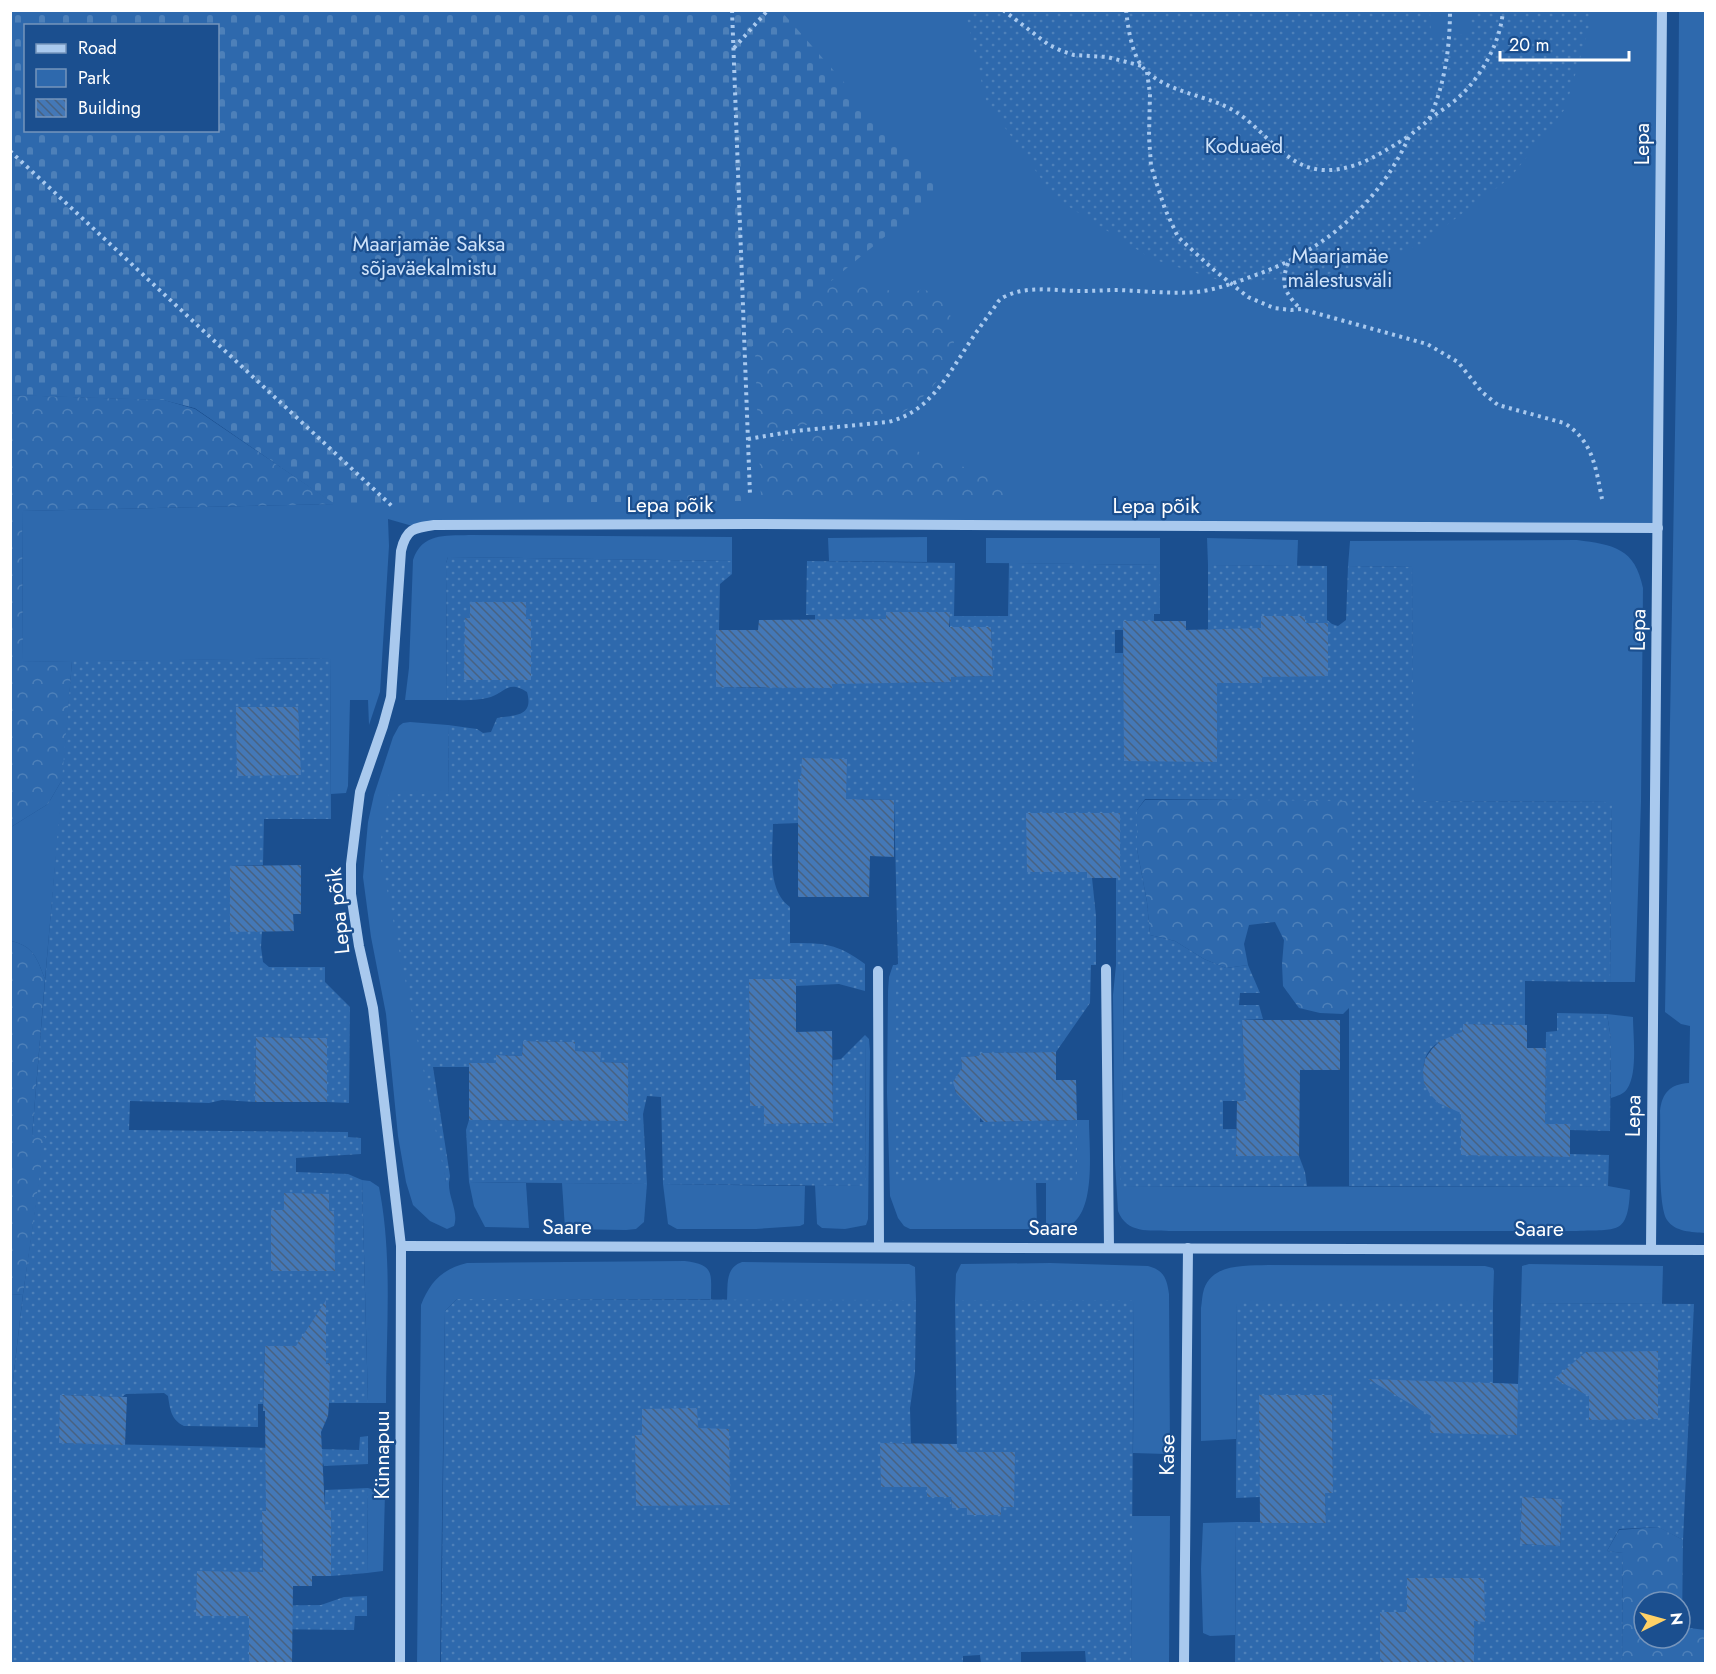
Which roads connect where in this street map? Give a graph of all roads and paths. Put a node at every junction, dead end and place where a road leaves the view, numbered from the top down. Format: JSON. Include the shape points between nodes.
{"nodes":[{"id":1,"x":732,"y":10,"type":"edge"},
{"id":2,"x":768,"y":10,"type":"edge"},
{"id":3,"x":1003,"y":10,"type":"edge"},
{"id":4,"x":1126,"y":10,"type":"edge"},
{"id":5,"x":1450,"y":10,"type":"edge"},
{"id":6,"x":1503,"y":10,"type":"edge"},
{"id":7,"x":1662,"y":10,"type":"edge"},
{"id":8,"x":733,"y":49,"type":"junction"},
{"id":9,"x":1142,"y":66,"type":"junction"},
{"id":10,"x":1147,"y":72,"type":"junction"},
{"id":11,"x":1429,"y":120,"type":"junction"},
{"id":12,"x":1410,"y":135,"type":"junction"},
{"id":13,"x":10,"y":151,"type":"edge"},
{"id":14,"x":1288,"y":262,"type":"junction"},
{"id":15,"x":1231,"y":284,"type":"junction"},
{"id":16,"x":1301,"y":309,"type":"junction"},
{"id":17,"x":748,"y":439,"type":"junction"},
{"id":18,"x":751,"y":524,"type":"junction"},
{"id":19,"x":416,"y":527,"type":"junction"},
{"id":20,"x":1607,"y":528,"type":"junction"},
{"id":21,"x":1658,"y":528,"type":"junction"},
{"id":22,"x":1106,"y":969,"type":"dead end"},
{"id":23,"x":878,"y":971,"type":"dead end"},
{"id":24,"x":401,"y":1246,"type":"junction"},
{"id":25,"x":879,"y":1247,"type":"junction"},
{"id":26,"x":1109,"y":1247,"type":"junction"},
{"id":27,"x":1188,"y":1248,"type":"junction"},
{"id":28,"x":1651,"y":1249,"type":"junction"},
{"id":29,"x":1706,"y":1250,"type":"edge"},
{"id":30,"x":400,"y":1664,"type":"edge"},
{"id":31,"x":1184,"y":1664,"type":"edge"}],
"edges":[{"from":1,"to":8,"type":"path"},
{"from":2,"to":8,"type":"path"},
{"from":3,"to":9,"type":"path","via":[[1062,51]]},
{"from":4,"to":9,"type":"path","via":[[1129,36]]},
{"from":5,"to":11,"type":"path","via":[[1448,54]]},
{"from":6,"to":11,"type":"path","via":[[1497,37],[1483,66],[1459,97]]},
{"from":7,"to":21,"type":"street","name":"Lepa"},
{"from":8,"to":17,"type":"path"},
{"from":9,"to":10,"type":"path"},
{"from":10,"to":12,"type":"path","via":[[1236,112],[1293,161],[1321,170],[1351,167]]},
{"from":10,"to":15,"type":"path","via":[[1150,159],[1165,209],[1178,237]]},
{"from":11,"to":12,"type":"path"},
{"from":12,"to":14,"type":"path","via":[[1388,176],[1363,207],[1328,239]]},
{"from":13,"to":19,"type":"path"},
{"from":14,"to":15,"type":"path"},
{"from":14,"to":16,"type":"path","via":[[1284,289]]},
{"from":15,"to":16,"type":"path","via":[[1248,297],[1274,308]]},
{"from":15,"to":17,"type":"path","via":[[1195,292],[1050,289],[1006,295],[940,388],[911,413],[888,422]]},
{"from":16,"to":20,"type":"path","via":[[1427,344],[1458,362],[1498,405],[1572,428],[1591,451]]},
{"from":17,"to":18,"type":"path"},
{"from":18,"to":19,"type":"street","name":"Lepa põik"},
{"from":18,"to":20,"type":"street","name":"Lepa põik"},
{"from":19,"to":24,"type":"street","name":"Lepa põik","via":[[408,533],[401,551],[391,697],[360,792],[351,864],[351,894],[373,1008]]},
{"from":20,"to":21,"type":"street","name":"Lepa põik"},
{"from":21,"to":28,"type":"street","name":"Lepa"},
{"from":22,"to":26,"type":"street"},
{"from":23,"to":25,"type":"street"},
{"from":24,"to":25,"type":"street","name":"Saare"},
{"from":24,"to":30,"type":"street","name":"Künnapuu"},
{"from":25,"to":26,"type":"street","name":"Saare"},
{"from":26,"to":27,"type":"street","name":"Saare"},
{"from":27,"to":28,"type":"street","name":"Saare"},
{"from":27,"to":31,"type":"street","name":"Kase"},
{"from":28,"to":29,"type":"street","name":"Saare"}]}
